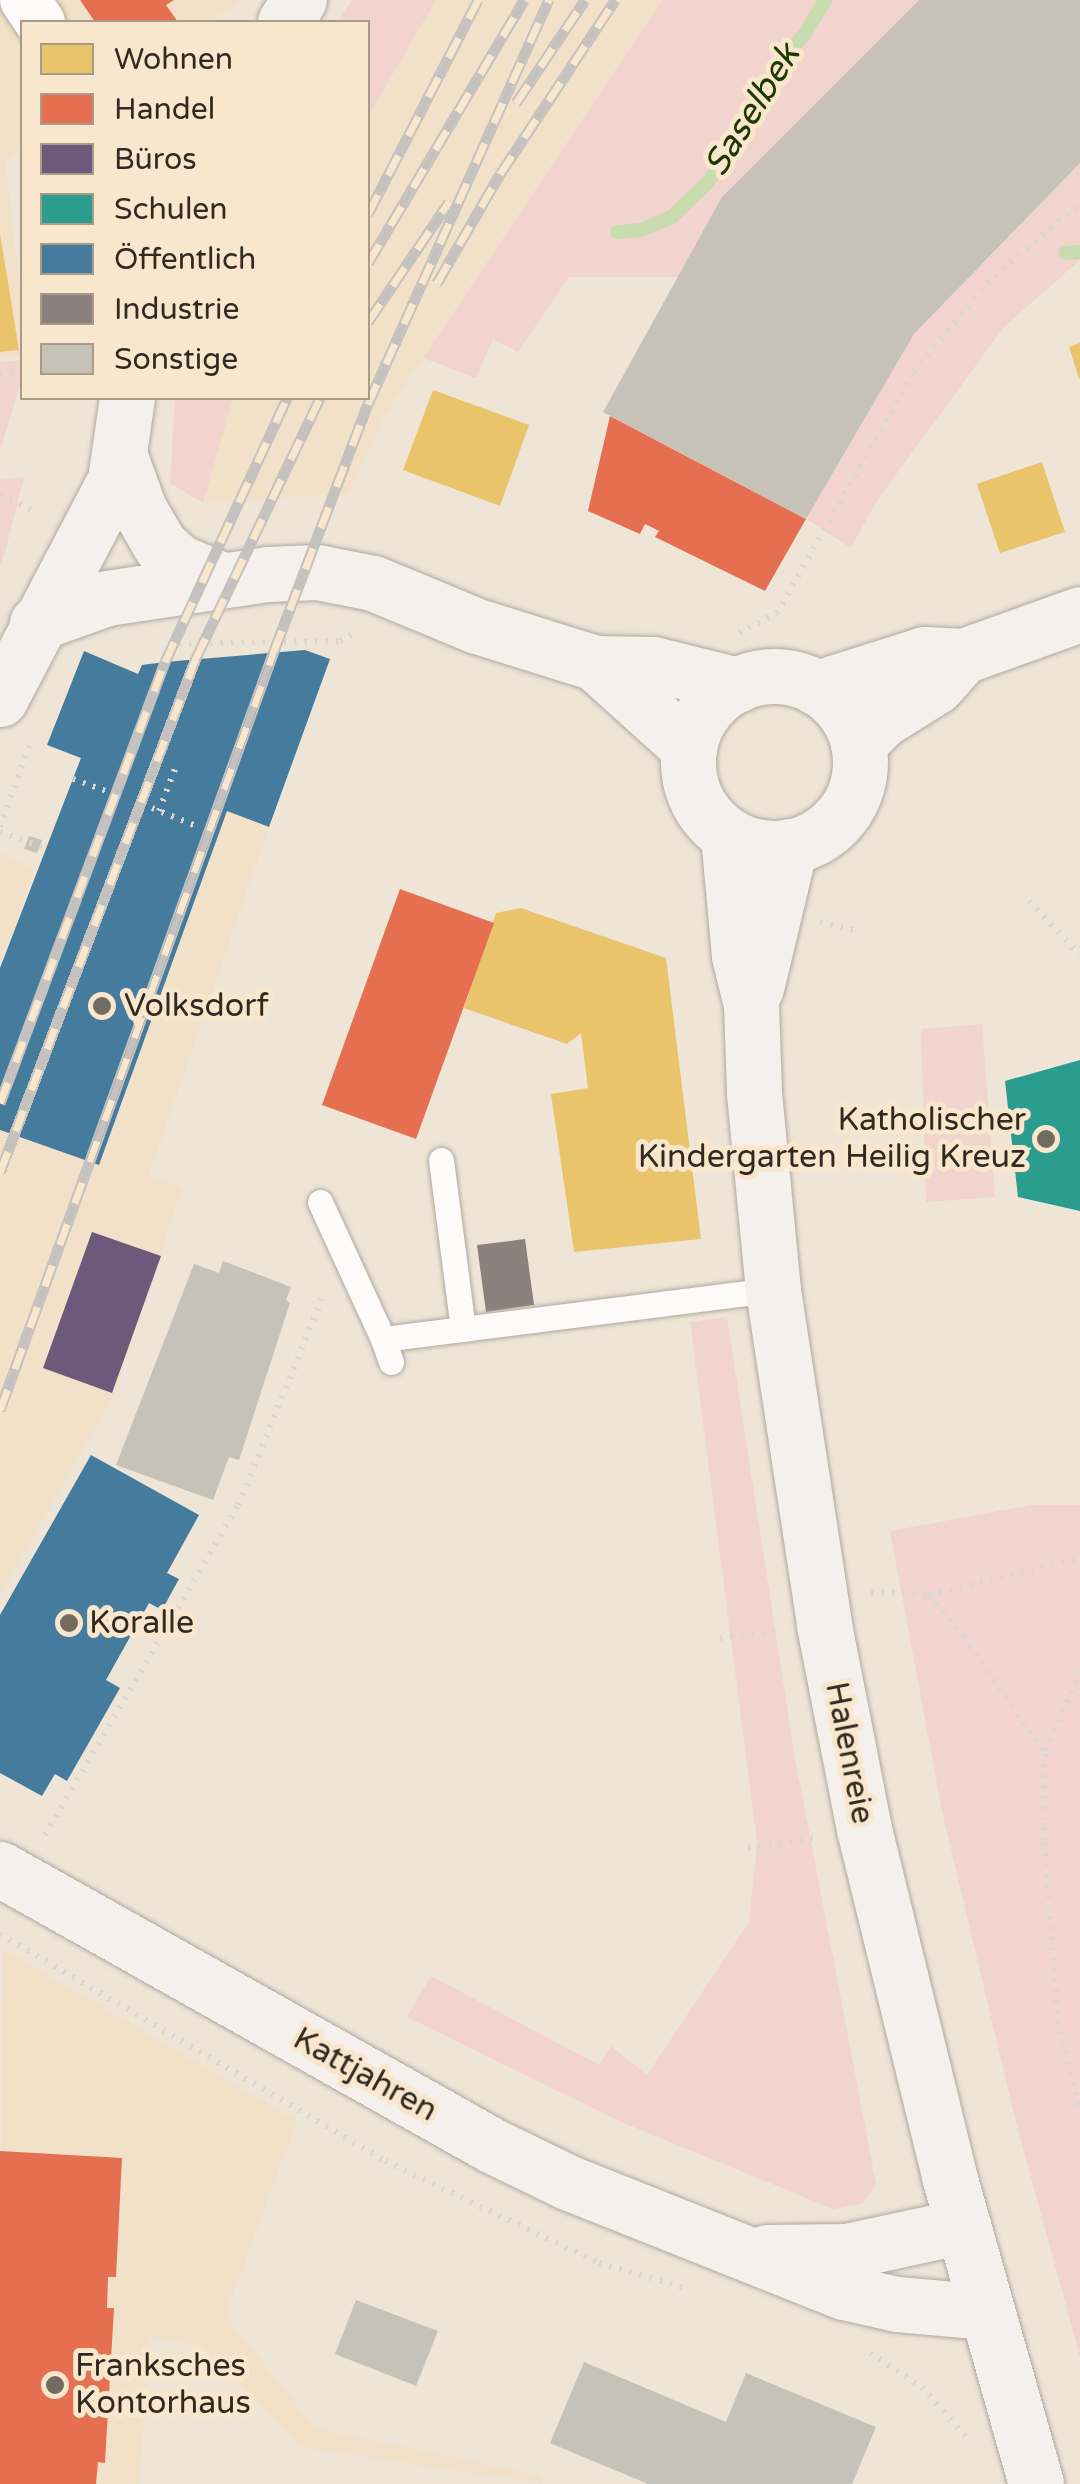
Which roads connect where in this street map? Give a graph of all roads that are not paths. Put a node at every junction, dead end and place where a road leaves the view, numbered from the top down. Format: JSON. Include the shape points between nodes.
{"nodes":[{"id":1,"x":128,"y":400,"type":"edge"},
{"id":2,"x":121,"y":460,"type":"junction"},
{"id":3,"x":222,"y":580,"type":"junction"},
{"id":4,"x":1080,"y":614,"type":"edge"},
{"id":5,"x":37,"y":623,"type":"junction"},
{"id":6,"x":964,"y":656,"type":"junction"},
{"id":7,"x":735,"y":660,"type":"junction"},
{"id":8,"x":595,"y":663,"type":"junction"},
{"id":9,"x":817,"y":688,"type":"junction"},
{"id":10,"x":0,"y":700,"type":"edge"},
{"id":11,"x":858,"y":744,"type":"junction"},
{"id":12,"x":688,"y":748,"type":"junction"},
{"id":13,"x":728,"y":835,"type":"junction"},
{"id":14,"x":790,"y":846,"type":"junction"},
{"id":15,"x":750,"y":1005,"type":"junction"},
{"id":16,"x":441,"y":1160,"type":"dead end"},
{"id":17,"x":320,"y":1202,"type":"dead end"},
{"id":18,"x":773,"y":1290,"type":"junction"},
{"id":19,"x":464,"y":1330,"type":"junction"},
{"id":20,"x":9,"y":1875,"type":"edge"},
{"id":21,"x":963,"y":2226,"type":"junction"},
{"id":22,"x":744,"y":2251,"type":"junction"},
{"id":23,"x":987,"y":2312,"type":"junction"},
{"id":24,"x":1036,"y":2484,"type":"edge"}],
"edges":[{"from":1,"to":2,"type":"main road"},
{"from":2,"to":3,"type":"main road","via":[[160,544],[179,562]]},
{"from":2,"to":5,"type":"main road","via":[[88,538]]},
{"from":3,"to":5,"type":"main road","via":[[107,598]]},
{"from":3,"to":8,"type":"main road","via":[[340,575]]},
{"from":4,"to":6,"type":"main road"},
{"from":5,"to":10,"type":"main road"},
{"from":6,"to":9,"type":"main road","via":[[924,654]]},
{"from":6,"to":11,"type":"main road","via":[[936,686]]},
{"from":7,"to":8,"type":"main road"},
{"from":7,"to":9,"type":"main road"},
{"from":7,"to":12,"type":"main road"},
{"from":8,"to":12,"type":"main road"},
{"from":9,"to":11,"type":"main road","via":[[844,711]]},
{"from":11,"to":14,"type":"main road","via":[[857,782],[840,818]]},
{"from":12,"to":13,"type":"main road","via":[[700,806]]},
{"from":13,"to":14,"type":"main road","via":[[748,844]]},
{"from":13,"to":15,"type":"main road","name":"Halenreie"},
{"from":14,"to":15,"type":"main road","name":"Halenreie"},
{"from":15,"to":18,"type":"main road","name":"Halenreie"},
{"from":16,"to":19,"type":"lane"},
{"from":17,"to":19,"type":"lane","via":[[387,1350]]},
{"from":18,"to":19,"type":"lane"},
{"from":18,"to":21,"type":"main road","name":"Halenreie","via":[[817,1590],[864,1829]]},
{"from":20,"to":22,"type":"main road","name":"Kattjahren","via":[[493,2146],[660,2222]]},
{"from":21,"to":22,"type":"main road","name":"Kattjahren","via":[[847,2251]]},
{"from":21,"to":23,"type":"main road","name":"Halenreie"},
{"from":22,"to":23,"type":"main road","name":"Kattjahren","via":[[869,2299]]},
{"from":23,"to":24,"type":"main road","name":"Halenreie"}]}
